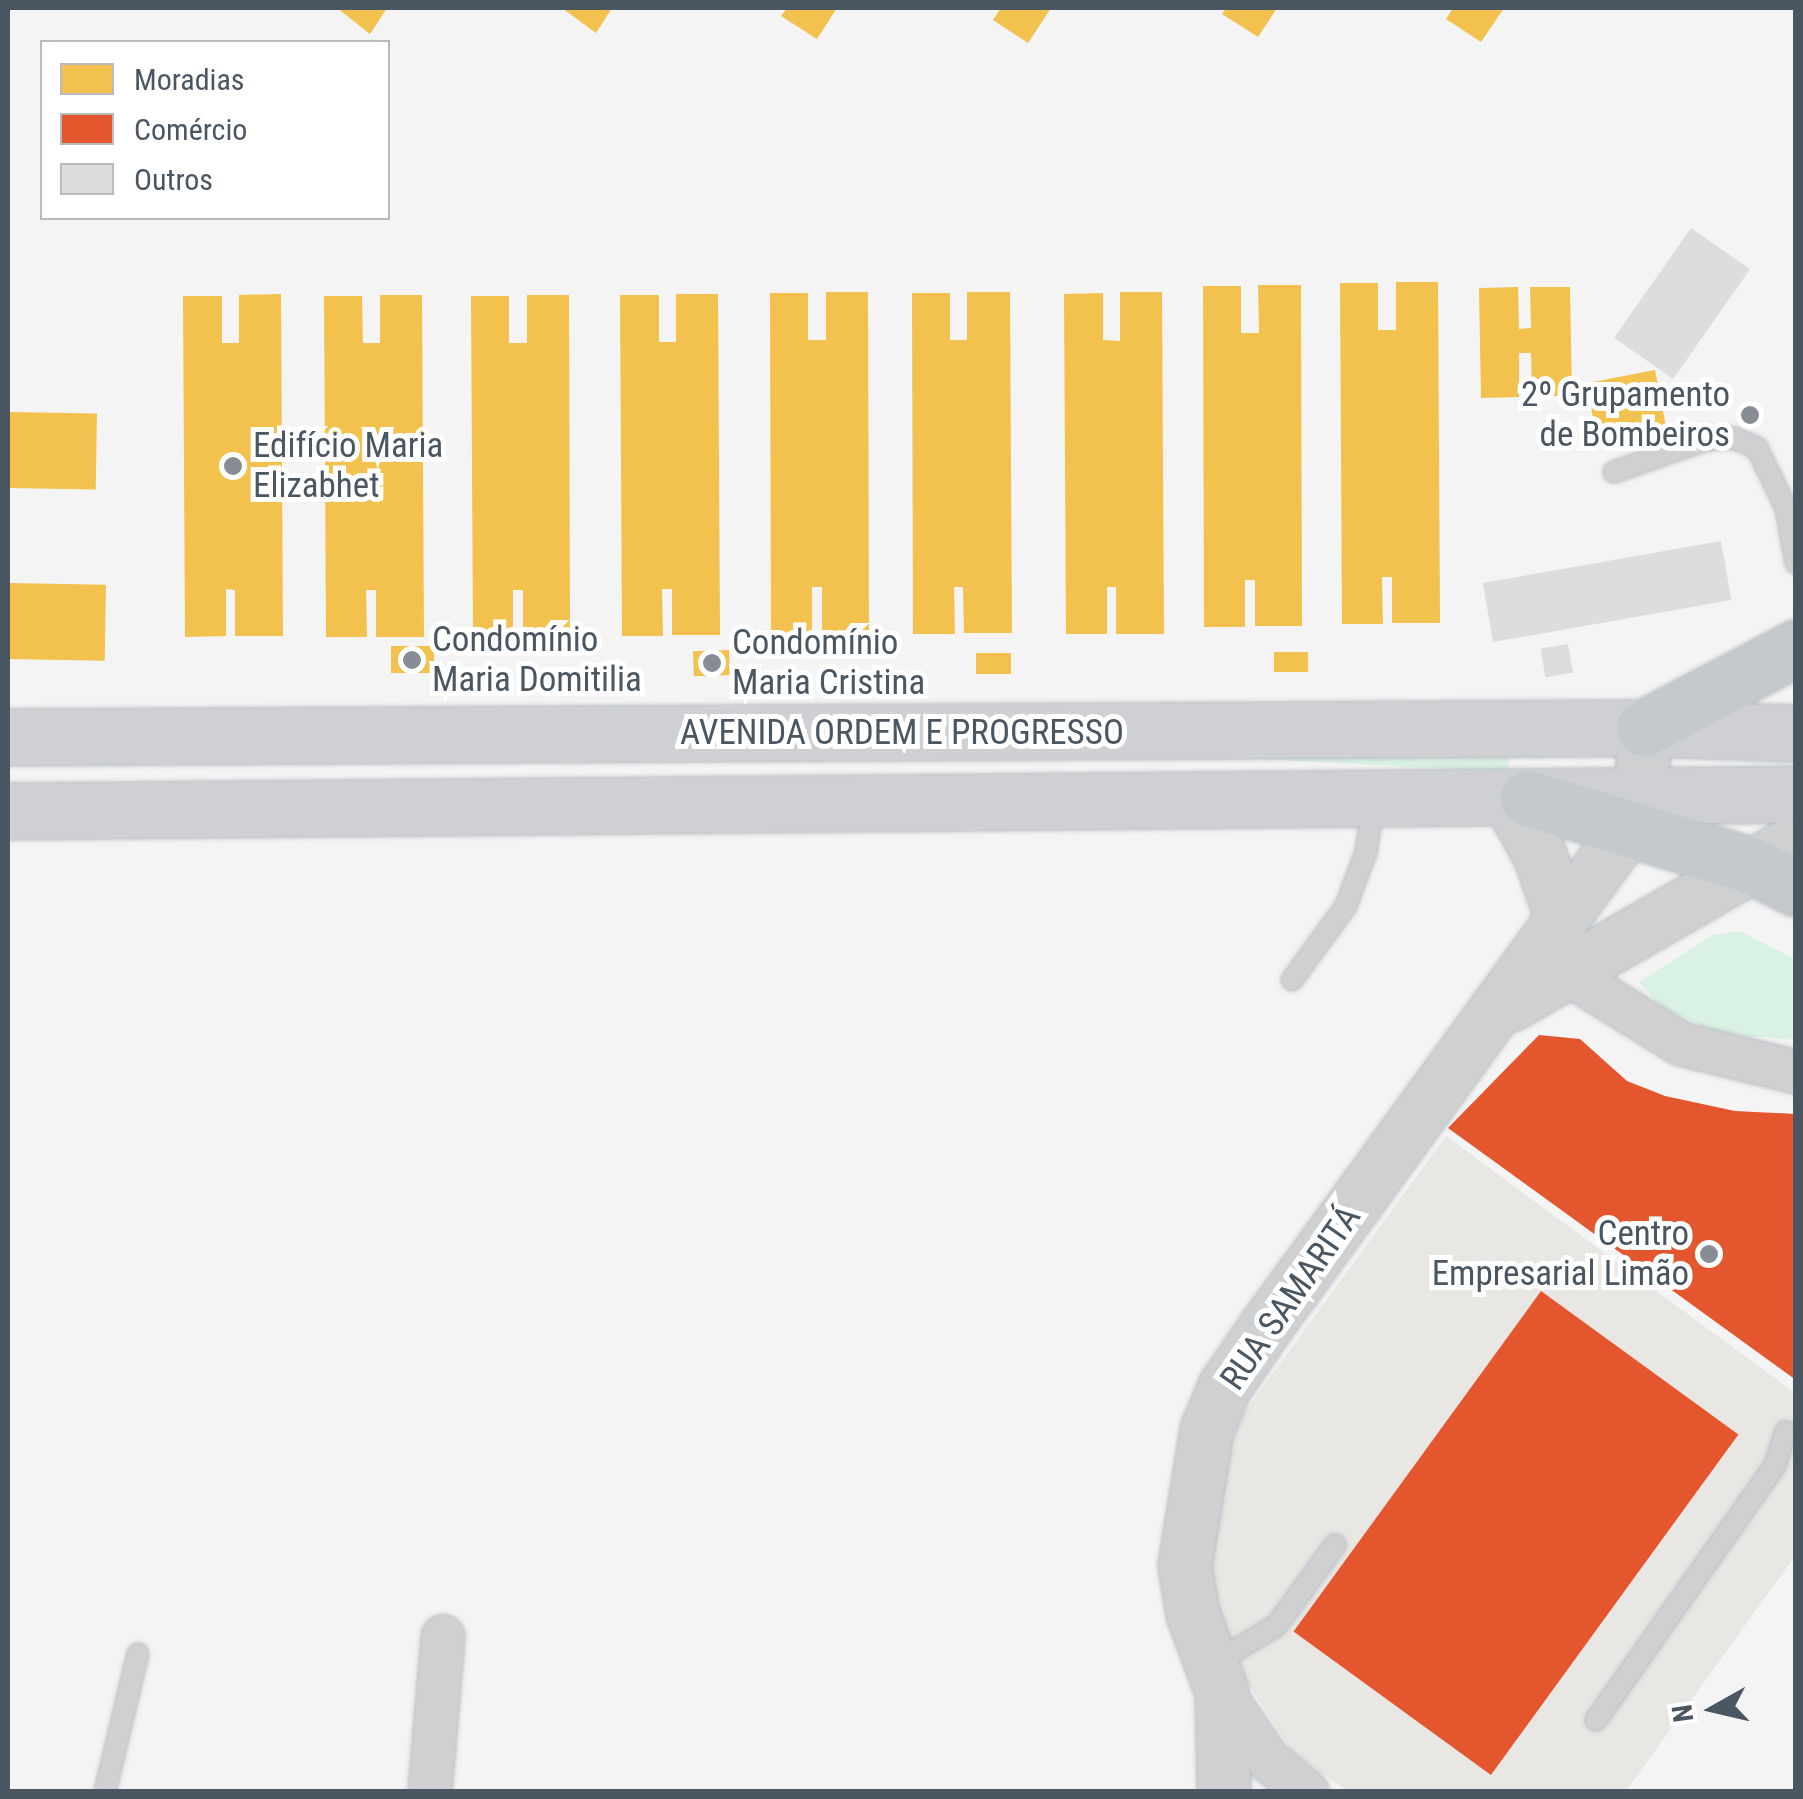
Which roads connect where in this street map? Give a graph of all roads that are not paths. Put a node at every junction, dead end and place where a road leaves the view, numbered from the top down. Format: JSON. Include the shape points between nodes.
{"nodes":[{"id":1,"x":1614,"y":472,"type":"dead end"},
{"id":2,"x":1796,"y":564,"type":"edge"},
{"id":3,"x":1796,"y":648,"type":"edge"},
{"id":4,"x":1644,"y":728,"type":"junction"},
{"id":5,"x":1796,"y":733,"type":"edge"},
{"id":6,"x":8,"y":737,"type":"edge"},
{"id":7,"x":1796,"y":794,"type":"edge"},
{"id":8,"x":1374,"y":798,"type":"junction"},
{"id":9,"x":1518,"y":798,"type":"junction"},
{"id":10,"x":1636,"y":811,"type":"junction"},
{"id":11,"x":8,"y":812,"type":"edge"},
{"id":12,"x":1780,"y":864,"type":"edge"},
{"id":13,"x":1562,"y":919,"type":"junction"},
{"id":14,"x":1615,"y":944,"type":"junction"},
{"id":15,"x":1566,"y":973,"type":"junction"},
{"id":16,"x":1292,"y":980,"type":"dead end"},
{"id":17,"x":1492,"y":1016,"type":"junction"},
{"id":18,"x":1641,"y":1020,"type":"junction"},
{"id":19,"x":1796,"y":1072,"type":"edge"},
{"id":20,"x":1786,"y":1432,"type":"dead end"},
{"id":21,"x":1336,"y":1545,"type":"dead end"},
{"id":22,"x":443,"y":1637,"type":"dead end"},
{"id":23,"x":138,"y":1654,"type":"dead end"},
{"id":24,"x":1216,"y":1679,"type":"junction"},
{"id":25,"x":1596,"y":1720,"type":"dead end"},
{"id":26,"x":104,"y":1792,"type":"edge"},
{"id":27,"x":430,"y":1792,"type":"edge"},
{"id":28,"x":1224,"y":1792,"type":"edge"},
{"id":29,"x":1307,"y":1792,"type":"edge"}],
"edges":[{"from":1,"to":2,"type":"lane","via":[[1706,440],[1734,438],[1758,448],[1786,508]]},
{"from":3,"to":4,"type":"highway"},
{"from":4,"to":5,"type":"main road","name":"AVENIDA ORDEM E PROGRESSO"},
{"from":4,"to":6,"type":"main road","name":"AVENIDA ORDEM E PROGRESSO"},
{"from":4,"to":10,"type":"street"},
{"from":7,"to":10,"type":"main road"},
{"from":8,"to":9,"type":"main road","name":"AVENIDA ORDEM E PROGRESSO"},
{"from":8,"to":11,"type":"main road","name":"AVENIDA ORDEM E PROGRESSO"},
{"from":8,"to":16,"type":"lane","via":[[1366,852],[1346,906]]},
{"from":9,"to":10,"type":"highway"},
{"from":9,"to":13,"type":"street"},
{"from":10,"to":12,"type":"highway"},
{"from":10,"to":13,"type":"street","name":"RUA SAMARITÁ"},
{"from":12,"to":14,"type":"street","name":"RUA SAMARITÁ"},
{"from":13,"to":17,"type":"street","name":"RUA SAMARITÁ"},
{"from":14,"to":15,"type":"street","name":"RUA SAMARITÁ"},
{"from":14,"to":18,"type":"street","via":[[1622,982]]},
{"from":15,"to":17,"type":"street","name":"RUA SAMARITÁ"},
{"from":15,"to":18,"type":"street"},
{"from":17,"to":24,"type":"street","name":"RUA SAMARITÁ","via":[[1225,1387],[1198,1466],[1186,1566]]},
{"from":18,"to":19,"type":"street","via":[[1724,1060]]},
{"from":20,"to":25,"type":"lane","via":[[1776,1465]]},
{"from":21,"to":24,"type":"lane","via":[[1277,1625]]},
{"from":22,"to":27,"type":"street"},
{"from":23,"to":26,"type":"lane"},
{"from":24,"to":28,"type":"street","name":"RUA SAMARITÁ"},
{"from":24,"to":29,"type":"street","via":[[1269,1760]]}]}
